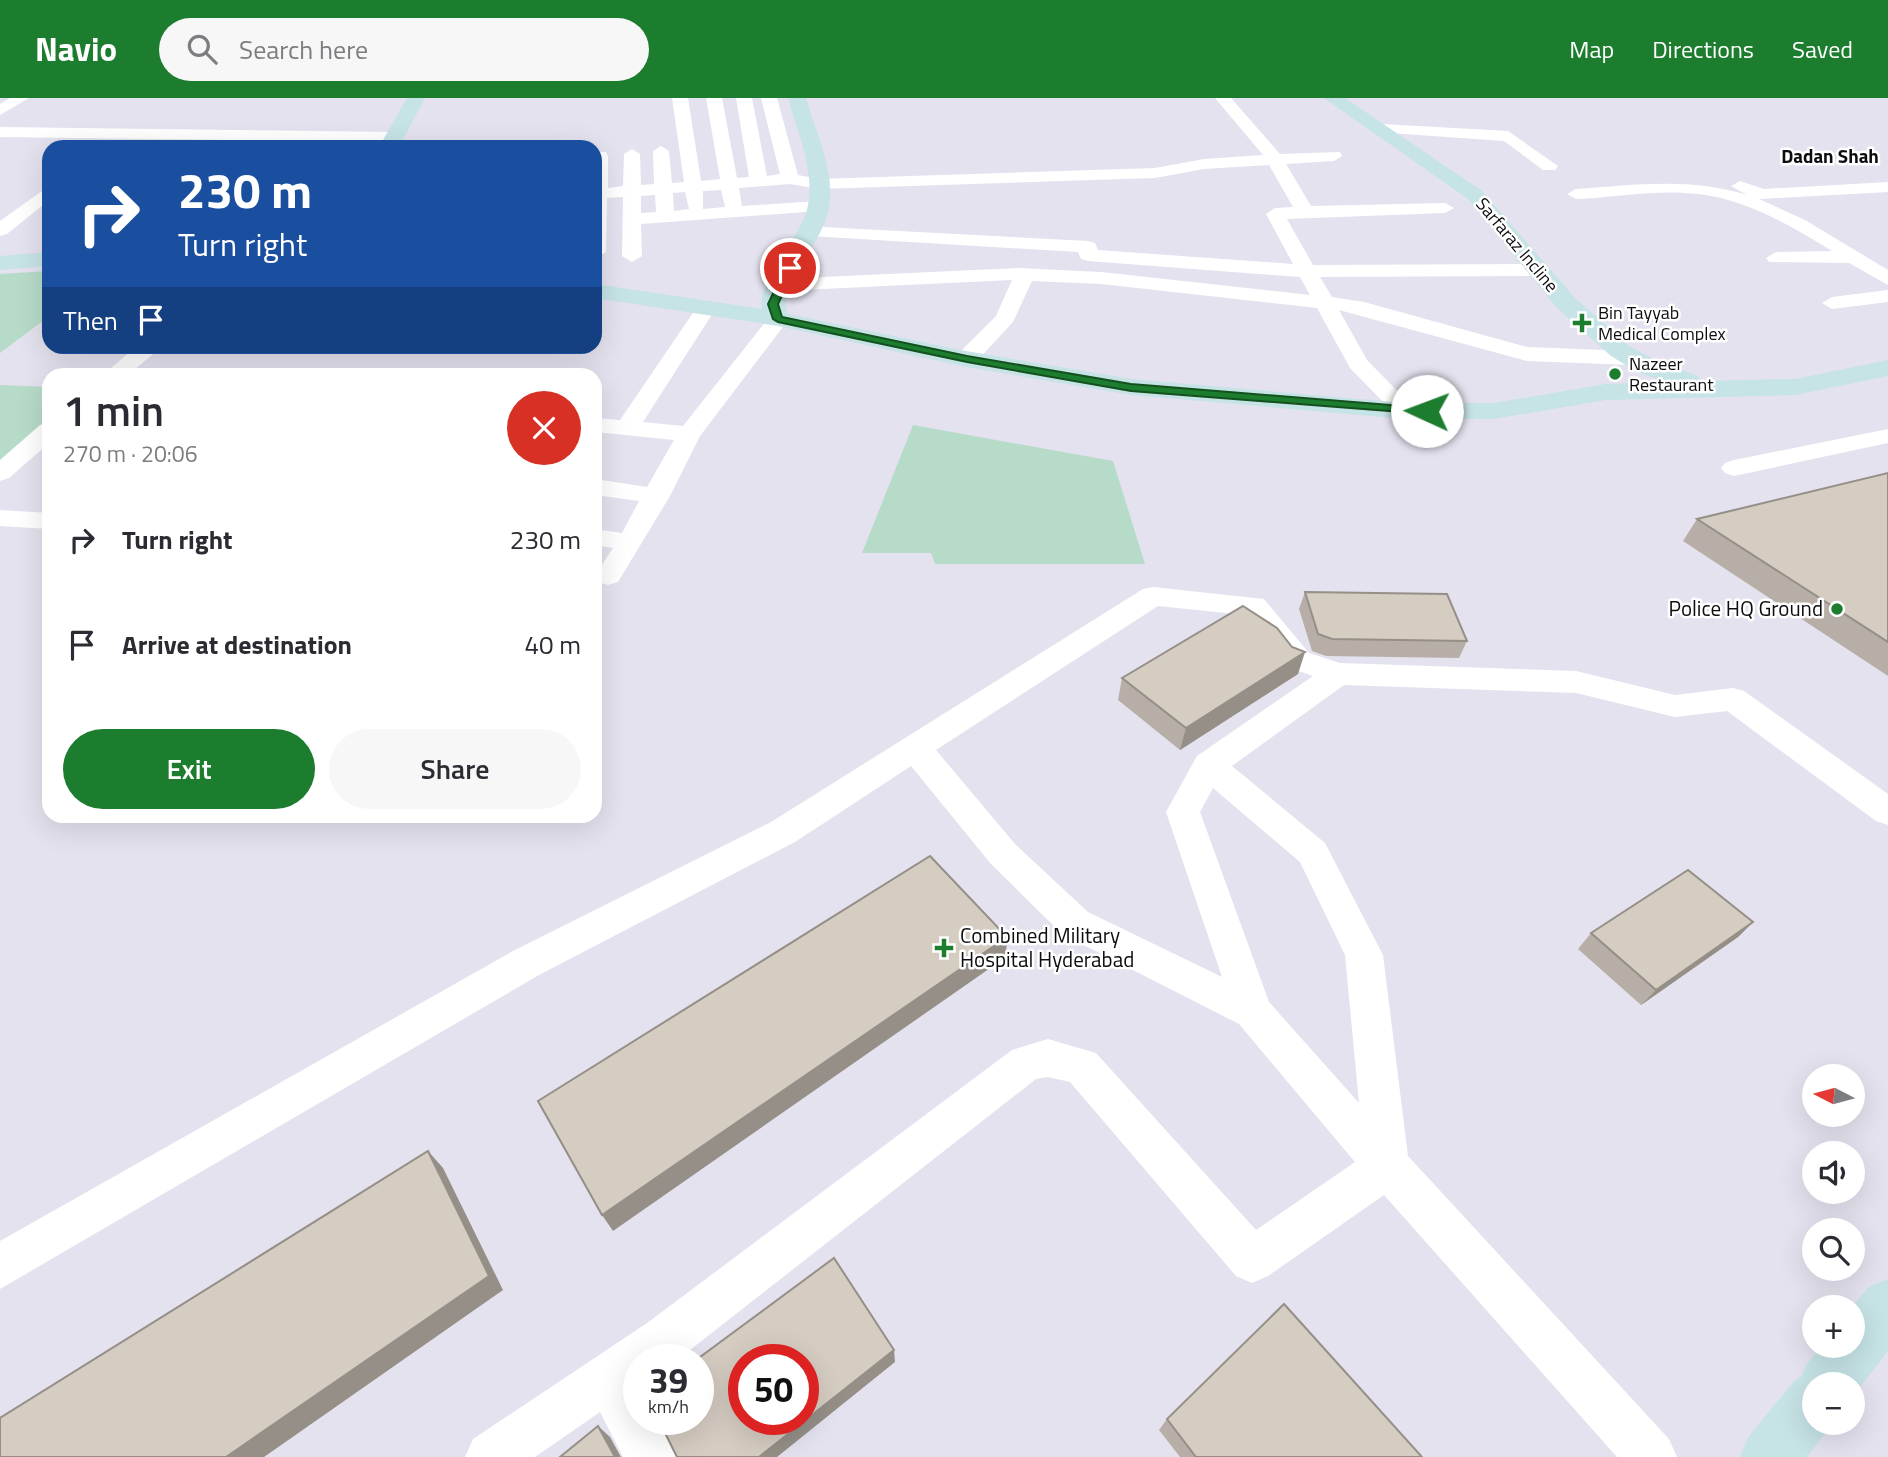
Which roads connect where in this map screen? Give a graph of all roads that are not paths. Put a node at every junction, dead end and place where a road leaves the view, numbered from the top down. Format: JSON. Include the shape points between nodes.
{"nodes":[{"id":1,"x":21,"y":98,"type":"edge"},
{"id":2,"x":416,"y":98,"type":"edge"},
{"id":3,"x":680,"y":98,"type":"edge"},
{"id":4,"x":713,"y":98,"type":"edge"},
{"id":5,"x":744,"y":98,"type":"edge"},
{"id":6,"x":769,"y":98,"type":"edge"},
{"id":7,"x":797,"y":98,"type":"edge"},
{"id":8,"x":1223,"y":98,"type":"edge"},
{"id":9,"x":1333,"y":98,"type":"edge"},
{"id":10,"x":0,"y":110,"type":"edge"},
{"id":11,"x":1381,"y":129,"type":"junction"},
{"id":12,"x":0,"y":132,"type":"edge"},
{"id":13,"x":142,"y":132,"type":"junction"},
{"id":14,"x":324,"y":135,"type":"junction"},
{"id":15,"x":130,"y":140,"type":"edge"},
{"id":16,"x":312,"y":140,"type":"edge"},
{"id":17,"x":373,"y":140,"type":"edge"},
{"id":18,"x":394,"y":140,"type":"edge"},
{"id":19,"x":0,"y":149,"type":"edge"},
{"id":20,"x":42,"y":149,"type":"edge"},
{"id":21,"x":687,"y":150,"type":"junction"},
{"id":22,"x":661,"y":151,"type":"junction"},
{"id":23,"x":632,"y":153,"type":"junction"},
{"id":24,"x":602,"y":156,"type":"edge"},
{"id":25,"x":1334,"y":156,"type":"dead end"},
{"id":26,"x":1274,"y":158,"type":"junction"},
{"id":27,"x":1549,"y":166,"type":"dead end"},
{"id":28,"x":1692,"y":171,"type":"dead end"},
{"id":29,"x":1722,"y":176,"type":"dead end"},
{"id":30,"x":790,"y":180,"type":"junction"},
{"id":31,"x":760,"y":182,"type":"junction"},
{"id":32,"x":729,"y":184,"type":"junction"},
{"id":33,"x":693,"y":187,"type":"junction"},
{"id":34,"x":1888,"y":187,"type":"edge"},
{"id":35,"x":1675,"y":188,"type":"junction"},
{"id":36,"x":663,"y":189,"type":"junction"},
{"id":37,"x":632,"y":191,"type":"junction"},
{"id":38,"x":602,"y":194,"type":"edge"},
{"id":39,"x":1576,"y":194,"type":"dead end"},
{"id":40,"x":819,"y":195,"type":"junction"},
{"id":41,"x":42,"y":197,"type":"edge"},
{"id":42,"x":1446,"y":208,"type":"dead end"},
{"id":43,"x":734,"y":212,"type":"junction"},
{"id":44,"x":1305,"y":212,"type":"junction"},
{"id":45,"x":697,"y":214,"type":"junction"},
{"id":46,"x":665,"y":217,"type":"junction"},
{"id":47,"x":632,"y":219,"type":"junction"},
{"id":48,"x":0,"y":230,"type":"edge"},
{"id":49,"x":810,"y":230,"type":"junction"},
{"id":50,"x":632,"y":256,"type":"dead end"},
{"id":51,"x":1853,"y":257,"type":"junction"},
{"id":52,"x":1776,"y":258,"type":"dead end"},
{"id":53,"x":42,"y":260,"type":"edge"},
{"id":54,"x":0,"y":263,"type":"edge"},
{"id":55,"x":1537,"y":270,"type":"junction"},
{"id":56,"x":1307,"y":271,"type":"junction"},
{"id":57,"x":1024,"y":275,"type":"junction"},
{"id":58,"x":1888,"y":279,"type":"edge"},
{"id":59,"x":780,"y":285,"type":"junction"},
{"id":60,"x":602,"y":293,"type":"edge"},
{"id":61,"x":1888,"y":296,"type":"edge"},
{"id":62,"x":1323,"y":300,"type":"junction"},
{"id":63,"x":1832,"y":303,"type":"dead end"},
{"id":64,"x":706,"y":308,"type":"junction"},
{"id":65,"x":778,"y":319,"type":"junction"},
{"id":66,"x":141,"y":354,"type":"edge"},
{"id":67,"x":1630,"y":358,"type":"junction"},
{"id":68,"x":967,"y":359,"type":"junction"},
{"id":69,"x":123,"y":368,"type":"edge"},
{"id":70,"x":1888,"y":368,"type":"edge"},
{"id":71,"x":1700,"y":387,"type":"junction"},
{"id":72,"x":1405,"y":411,"type":"junction"},
{"id":73,"x":602,"y":426,"type":"edge"},
{"id":74,"x":627,"y":428,"type":"junction"},
{"id":75,"x":689,"y":434,"type":"junction"},
{"id":76,"x":1888,"y":436,"type":"edge"},
{"id":77,"x":38,"y":449,"type":"edge"},
{"id":78,"x":1734,"y":468,"type":"dead end"},
{"id":79,"x":0,"y":473,"type":"edge"},
{"id":80,"x":602,"y":489,"type":"edge"},
{"id":81,"x":657,"y":495,"type":"junction"},
{"id":82,"x":0,"y":518,"type":"edge"},
{"id":83,"x":42,"y":521,"type":"edge"},
{"id":84,"x":602,"y":538,"type":"edge"},
{"id":85,"x":631,"y":542,"type":"junction"},
{"id":86,"x":608,"y":576,"type":"dead end"},
{"id":87,"x":1338,"y":674,"type":"junction"},
{"id":88,"x":915,"y":748,"type":"junction"},
{"id":89,"x":1209,"y":765,"type":"junction"},
{"id":90,"x":1888,"y":812,"type":"edge"},
{"id":91,"x":1253,"y":1012,"type":"junction"},
{"id":92,"x":1387,"y":1166,"type":"junction"},
{"id":93,"x":0,"y":1266,"type":"edge"},
{"id":94,"x":1888,"y":1306,"type":"edge"},
{"id":95,"x":1836,"y":1372,"type":"edge"},
{"id":96,"x":609,"y":1378,"type":"junction"},
{"id":97,"x":1802,"y":1416,"type":"edge"},
{"id":98,"x":491,"y":1457,"type":"edge"},
{"id":99,"x":650,"y":1457,"type":"edge"},
{"id":100,"x":1651,"y":1457,"type":"edge"},
{"id":101,"x":1770,"y":1457,"type":"edge"}],
"edges":[{"from":1,"to":10,"type":"street"},
{"from":2,"to":18,"type":"street"},
{"from":3,"to":21,"type":"street"},
{"from":4,"to":32,"type":"street"},
{"from":5,"to":31,"type":"street"},
{"from":6,"to":30,"type":"street"},
{"from":7,"to":40,"type":"street"},
{"from":8,"to":26,"type":"street"},
{"from":9,"to":11,"type":"street","name":"Sarfaraz Incline"},
{"from":11,"to":27,"type":"street","via":[[1508,136]]},
{"from":11,"to":55,"type":"street","name":"Sarfaraz Incline","via":[[1475,195]]},
{"from":12,"to":13,"type":"street"},
{"from":13,"to":14,"type":"street"},
{"from":13,"to":15,"type":"street"},
{"from":14,"to":16,"type":"street"},
{"from":14,"to":17,"type":"street"},
{"from":19,"to":20,"type":"street"},
{"from":21,"to":22,"type":"street"},
{"from":21,"to":33,"type":"street"},
{"from":22,"to":23,"type":"street"},
{"from":22,"to":36,"type":"street"},
{"from":23,"to":24,"type":"street"},
{"from":23,"to":37,"type":"street"},
{"from":25,"to":26,"type":"street"},
{"from":26,"to":40,"type":"street","via":[[1155,173]]},
{"from":26,"to":44,"type":"street"},
{"from":28,"to":35,"type":"street","via":[[1681,172],[1674,179]]},
{"from":29,"to":34,"type":"street","via":[[1762,194]]},
{"from":30,"to":31,"type":"street"},
{"from":30,"to":40,"type":"street"},
{"from":31,"to":32,"type":"street"},
{"from":32,"to":33,"type":"street"},
{"from":32,"to":43,"type":"street"},
{"from":33,"to":36,"type":"street"},
{"from":33,"to":45,"type":"street"},
{"from":35,"to":39,"type":"street"},
{"from":35,"to":51,"type":"street","via":[[1724,193],[1795,222]]},
{"from":36,"to":37,"type":"street"},
{"from":36,"to":46,"type":"street"},
{"from":37,"to":38,"type":"street"},
{"from":37,"to":47,"type":"street"},
{"from":40,"to":43,"type":"street"},
{"from":40,"to":49,"type":"street"},
{"from":41,"to":48,"type":"street"},
{"from":42,"to":44,"type":"street"},
{"from":43,"to":45,"type":"street"},
{"from":44,"to":56,"type":"street","via":[[1275,214]]},
{"from":45,"to":46,"type":"street"},
{"from":46,"to":47,"type":"street"},
{"from":47,"to":50,"type":"street"},
{"from":49,"to":56,"type":"street","via":[[1088,247],[1088,255]]},
{"from":49,"to":59,"type":"street"},
{"from":51,"to":52,"type":"street"},
{"from":51,"to":58,"type":"street"},
{"from":53,"to":54,"type":"street"},
{"from":55,"to":56,"type":"street"},
{"from":55,"to":67,"type":"street","name":"Sarfaraz Incline","via":[[1566,303]]},
{"from":56,"to":62,"type":"street"},
{"from":57,"to":59,"type":"street"},
{"from":57,"to":62,"type":"street"},
{"from":57,"to":68,"type":"street","via":[[1006,318]]},
{"from":59,"to":65,"type":"street","via":[[773,304]]},
{"from":60,"to":64,"type":"street"},
{"from":61,"to":63,"type":"street"},
{"from":62,"to":67,"type":"street","via":[[1528,354]]},
{"from":62,"to":72,"type":"street","via":[[1358,363]]},
{"from":64,"to":65,"type":"street"},
{"from":64,"to":74,"type":"street"},
{"from":65,"to":68,"type":"street"},
{"from":65,"to":75,"type":"street"},
{"from":66,"to":69,"type":"street"},
{"from":67,"to":71,"type":"street","name":"Sarfaraz Incline"},
{"from":68,"to":72,"type":"street","via":[[1131,387]]},
{"from":70,"to":71,"type":"street","via":[[1795,387]]},
{"from":71,"to":72,"type":"street","via":[[1606,392],[1494,411]]},
{"from":73,"to":74,"type":"street"},
{"from":74,"to":75,"type":"street"},
{"from":75,"to":81,"type":"street"},
{"from":76,"to":78,"type":"street"},
{"from":77,"to":79,"type":"street"},
{"from":80,"to":81,"type":"street"},
{"from":81,"to":85,"type":"street"},
{"from":82,"to":83,"type":"street"},
{"from":84,"to":85,"type":"street"},
{"from":85,"to":86,"type":"street"},
{"from":87,"to":88,"type":"street","via":[[1298,660],[1254,606],[1153,596]]},
{"from":87,"to":89,"type":"street"},
{"from":87,"to":90,"type":"street","via":[[1576,682],[1675,706],[1732,699]]},
{"from":88,"to":91,"type":"street","via":[[1003,855],[1075,923]]},
{"from":88,"to":93,"type":"street","via":[[783,832],[526,964]]},
{"from":89,"to":91,"type":"street","via":[[1183,812]]},
{"from":89,"to":92,"type":"street","via":[[1313,853],[1364,956]]},
{"from":91,"to":92,"type":"street"},
{"from":92,"to":96,"type":"street","via":[[1252,1260],[1082,1066],[1048,1058],[1026,1063]]},
{"from":92,"to":100,"type":"street"},
{"from":94,"to":95,"type":"street"},
{"from":96,"to":98,"type":"street"},
{"from":96,"to":99,"type":"street"},
{"from":97,"to":101,"type":"street"}]}
